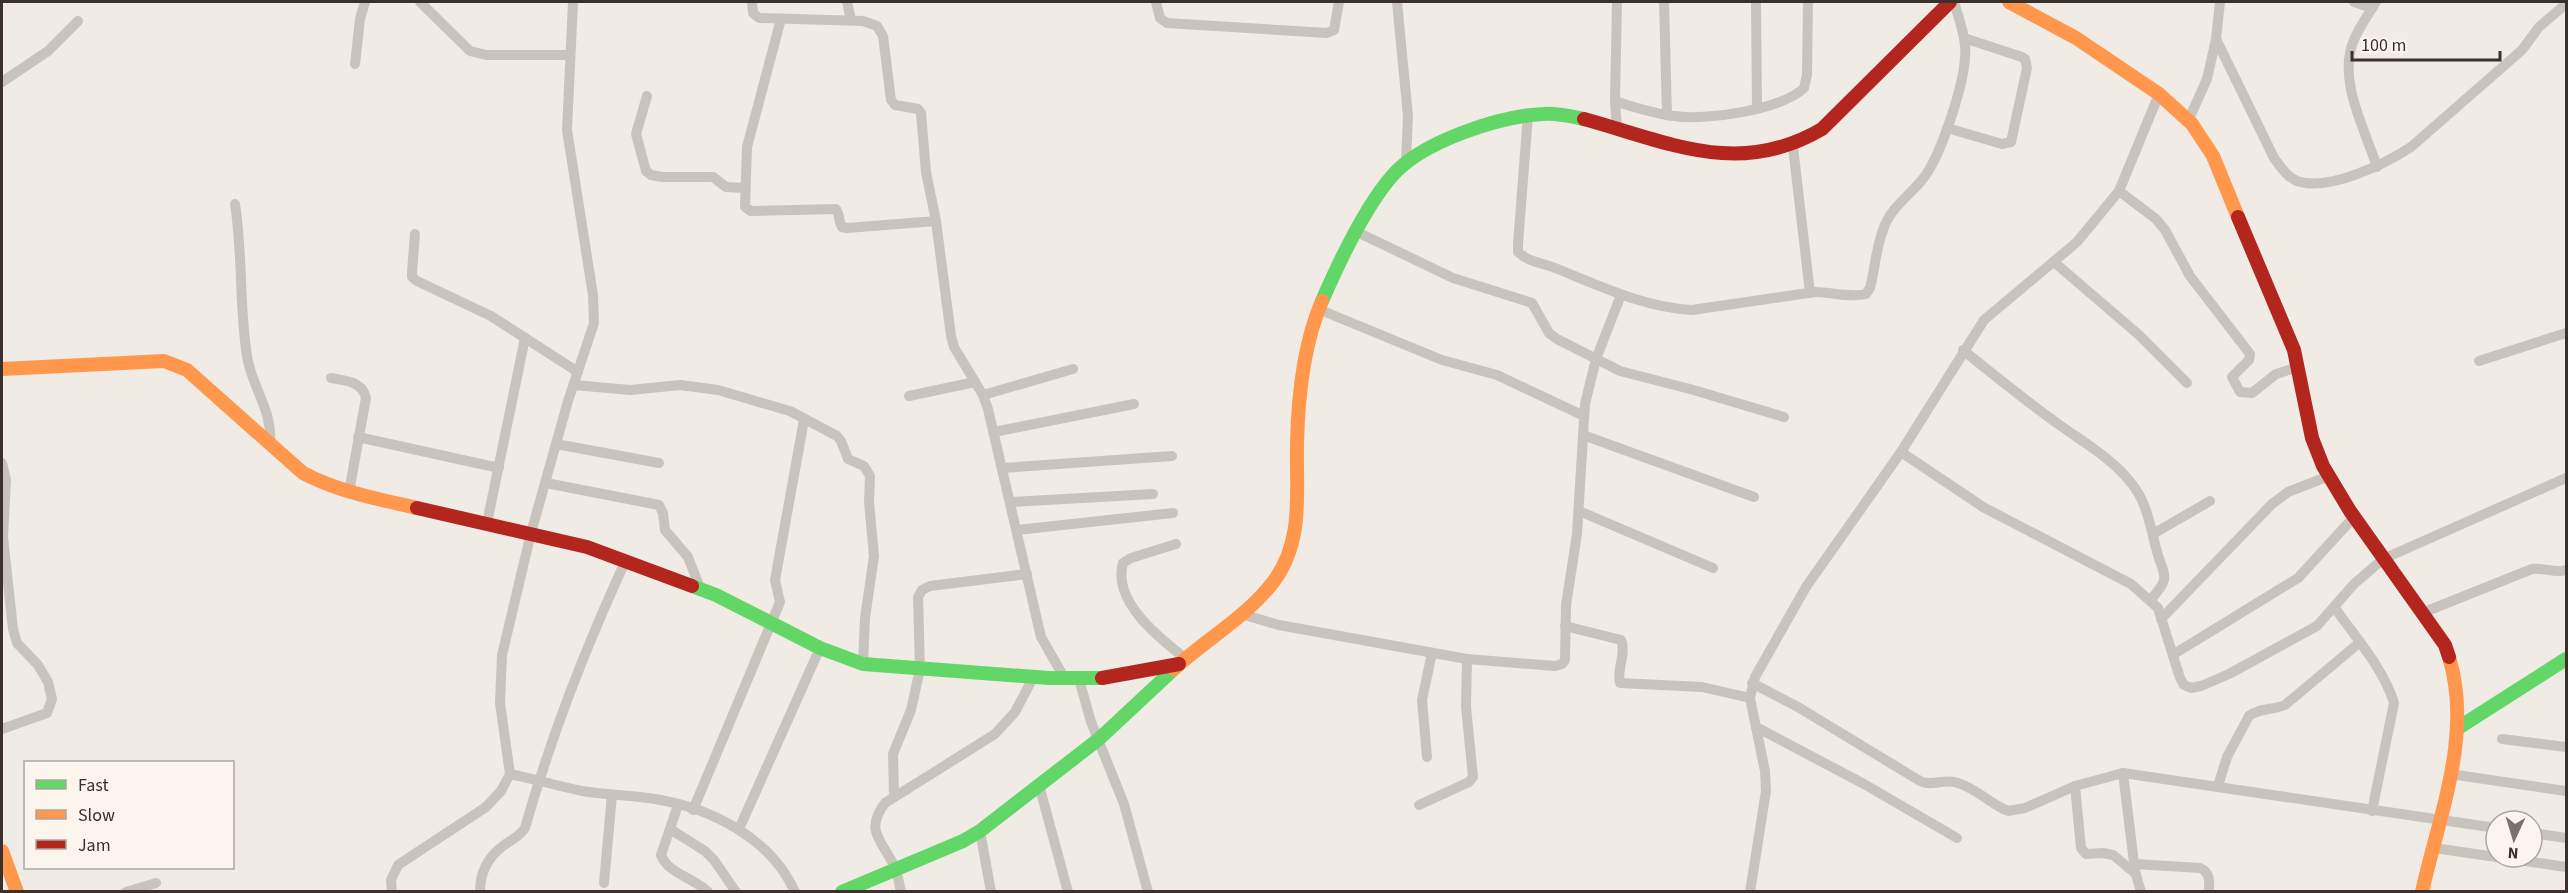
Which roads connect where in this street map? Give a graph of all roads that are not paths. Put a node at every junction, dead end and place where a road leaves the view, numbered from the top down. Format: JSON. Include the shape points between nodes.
{"nodes":[{"id":1,"x":366,"y":2,"type":"edge"},
{"id":2,"x":420,"y":2,"type":"edge"},
{"id":3,"x":573,"y":2,"type":"edge"},
{"id":4,"x":752,"y":2,"type":"edge"},
{"id":5,"x":846,"y":2,"type":"edge"},
{"id":6,"x":1156,"y":2,"type":"edge"},
{"id":7,"x":1340,"y":2,"type":"edge"},
{"id":8,"x":1397,"y":2,"type":"edge"},
{"id":9,"x":1617,"y":2,"type":"edge"},
{"id":10,"x":1664,"y":2,"type":"edge"},
{"id":11,"x":1756,"y":2,"type":"edge"},
{"id":12,"x":1808,"y":2,"type":"edge"},
{"id":13,"x":2009,"y":2,"type":"edge"},
{"id":14,"x":2220,"y":2,"type":"edge"},
{"id":15,"x":2354,"y":2,"type":"edge"},
{"id":16,"x":1946,"y":3,"type":"edge"},
{"id":17,"x":2566,"y":4,"type":"edge"},
{"id":18,"x":2374,"y":5,"type":"edge"},
{"id":19,"x":781,"y":19,"type":"junction"},
{"id":20,"x":851,"y":20,"type":"junction"},
{"id":21,"x":78,"y":21,"type":"dead end"},
{"id":22,"x":1964,"y":38,"type":"junction"},
{"id":23,"x":2216,"y":39,"type":"junction"},
{"id":24,"x":569,"y":55,"type":"junction"},
{"id":25,"x":355,"y":64,"type":"dead end"},
{"id":26,"x":2,"y":82,"type":"edge"},
{"id":27,"x":2158,"y":94,"type":"junction"},
{"id":28,"x":647,"y":96,"type":"dead end"},
{"id":29,"x":1615,"y":101,"type":"junction"},
{"id":30,"x":1757,"y":108,"type":"junction"},
{"id":31,"x":1528,"y":115,"type":"junction"},
{"id":32,"x":1667,"y":115,"type":"junction"},
{"id":33,"x":2188,"y":121,"type":"junction"},
{"id":34,"x":1947,"y":128,"type":"junction"},
{"id":35,"x":1617,"y":129,"type":"junction"},
{"id":36,"x":1793,"y":147,"type":"junction"},
{"id":37,"x":1407,"y":162,"type":"junction"},
{"id":38,"x":2377,"y":167,"type":"junction"},
{"id":39,"x":744,"y":188,"type":"junction"},
{"id":40,"x":2119,"y":191,"type":"junction"},
{"id":41,"x":235,"y":204,"type":"dead end"},
{"id":42,"x":936,"y":221,"type":"junction"},
{"id":43,"x":1357,"y":232,"type":"junction"},
{"id":44,"x":415,"y":234,"type":"dead end"},
{"id":45,"x":2054,"y":262,"type":"junction"},
{"id":46,"x":1810,"y":293,"type":"junction"},
{"id":47,"x":1621,"y":296,"type":"junction"},
{"id":48,"x":1318,"y":309,"type":"junction"},
{"id":49,"x":2566,"y":333,"type":"edge"},
{"id":50,"x":525,"y":338,"type":"junction"},
{"id":51,"x":1963,"y":350,"type":"junction"},
{"id":52,"x":1596,"y":359,"type":"junction"},
{"id":53,"x":2478,"y":361,"type":"dead end"},
{"id":54,"x":2298,"y":367,"type":"junction"},
{"id":55,"x":2,"y":369,"type":"edge"},
{"id":56,"x":1073,"y":369,"type":"dead end"},
{"id":57,"x":578,"y":372,"type":"junction"},
{"id":58,"x":331,"y":378,"type":"dead end"},
{"id":59,"x":975,"y":382,"type":"junction"},
{"id":60,"x":2187,"y":383,"type":"dead end"},
{"id":61,"x":574,"y":385,"type":"junction"},
{"id":62,"x":982,"y":395,"type":"junction"},
{"id":63,"x":909,"y":396,"type":"dead end"},
{"id":64,"x":1134,"y":404,"type":"dead end"},
{"id":65,"x":1584,"y":417,"type":"junction"},
{"id":66,"x":1784,"y":417,"type":"dead end"},
{"id":67,"x":804,"y":420,"type":"junction"},
{"id":68,"x":994,"y":432,"type":"junction"},
{"id":69,"x":1583,"y":435,"type":"junction"},
{"id":70,"x":358,"y":437,"type":"junction"},
{"id":71,"x":556,"y":444,"type":"junction"},
{"id":72,"x":270,"y":445,"type":"junction"},
{"id":73,"x":1901,"y":452,"type":"junction"},
{"id":74,"x":1172,"y":456,"type":"dead end"},
{"id":75,"x":2,"y":463,"type":"edge"},
{"id":76,"x":659,"y":463,"type":"dead end"},
{"id":77,"x":499,"y":468,"type":"junction"},
{"id":78,"x":1003,"y":468,"type":"junction"},
{"id":79,"x":2329,"y":476,"type":"junction"},
{"id":80,"x":2566,"y":478,"type":"edge"},
{"id":81,"x":546,"y":483,"type":"junction"},
{"id":82,"x":349,"y":492,"type":"junction"},
{"id":83,"x":1153,"y":494,"type":"dead end"},
{"id":84,"x":1754,"y":497,"type":"dead end"},
{"id":85,"x":2210,"y":501,"type":"dead end"},
{"id":86,"x":1011,"y":502,"type":"junction"},
{"id":87,"x":1579,"y":511,"type":"junction"},
{"id":88,"x":1173,"y":513,"type":"dead end"},
{"id":89,"x":2354,"y":518,"type":"junction"},
{"id":90,"x":487,"y":524,"type":"junction"},
{"id":91,"x":1017,"y":530,"type":"junction"},
{"id":92,"x":531,"y":533,"type":"junction"},
{"id":93,"x":2153,"y":534,"type":"junction"},
{"id":94,"x":1176,"y":544,"type":"dead end"},
{"id":95,"x":2383,"y":559,"type":"junction"},
{"id":96,"x":625,"y":561,"type":"junction"},
{"id":97,"x":1713,"y":568,"type":"dead end"},
{"id":98,"x":2566,"y":570,"type":"edge"},
{"id":99,"x":1027,"y":574,"type":"junction"},
{"id":100,"x":700,"y":588,"type":"junction"},
{"id":101,"x":2150,"y":600,"type":"junction"},
{"id":102,"x":2335,"y":608,"type":"junction"},
{"id":103,"x":2422,"y":613,"type":"junction"},
{"id":104,"x":1241,"y":614,"type":"junction"},
{"id":105,"x":2162,"y":619,"type":"junction"},
{"id":106,"x":773,"y":622,"type":"junction"},
{"id":107,"x":1565,"y":626,"type":"junction"},
{"id":108,"x":2359,"y":643,"type":"junction"},
{"id":109,"x":820,"y":648,"type":"junction"},
{"id":110,"x":1432,"y":653,"type":"junction"},
{"id":111,"x":2174,"y":654,"type":"junction"},
{"id":112,"x":1467,"y":659,"type":"junction"},
{"id":113,"x":2566,"y":659,"type":"edge"},
{"id":114,"x":1182,"y":661,"type":"junction"},
{"id":115,"x":863,"y":664,"type":"junction"},
{"id":116,"x":920,"y":669,"type":"junction"},
{"id":117,"x":1034,"y":676,"type":"junction"},
{"id":118,"x":1072,"y":679,"type":"junction"},
{"id":119,"x":1752,"y":683,"type":"junction"},
{"id":120,"x":1750,"y":698,"type":"junction"},
{"id":121,"x":1756,"y":726,"type":"junction"},
{"id":122,"x":2458,"y":728,"type":"junction"},
{"id":123,"x":2,"y":729,"type":"edge"},
{"id":124,"x":1099,"y":739,"type":"junction"},
{"id":125,"x":2502,"y":739,"type":"dead end"},
{"id":126,"x":2566,"y":747,"type":"edge"},
{"id":127,"x":1427,"y":757,"type":"dead end"},
{"id":128,"x":2123,"y":773,"type":"junction"},
{"id":129,"x":510,"y":774,"type":"junction"},
{"id":130,"x":2450,"y":774,"type":"junction"},
{"id":131,"x":539,"y":780,"type":"junction"},
{"id":132,"x":1040,"y":785,"type":"junction"},
{"id":133,"x":2075,"y":786,"type":"junction"},
{"id":134,"x":2218,"y":786,"type":"junction"},
{"id":135,"x":2566,"y":791,"type":"edge"},
{"id":136,"x":612,"y":795,"type":"junction"},
{"id":137,"x":894,"y":797,"type":"junction"},
{"id":138,"x":678,"y":805,"type":"junction"},
{"id":139,"x":1419,"y":805,"type":"dead end"},
{"id":140,"x":693,"y":810,"type":"junction"},
{"id":141,"x":2372,"y":811,"type":"junction"},
{"id":142,"x":2440,"y":821,"type":"junction"},
{"id":143,"x":2484,"y":826,"type":"edge"},
{"id":144,"x":670,"y":829,"type":"junction"},
{"id":145,"x":739,"y":829,"type":"junction"},
{"id":146,"x":980,"y":831,"type":"junction"},
{"id":147,"x":2544,"y":835,"type":"edge"},
{"id":148,"x":1958,"y":838,"type":"dead end"},
{"id":149,"x":2566,"y":838,"type":"edge"},
{"id":150,"x":2434,"y":848,"type":"junction"},
{"id":151,"x":2,"y":851,"type":"edge"},
{"id":152,"x":2484,"y":855,"type":"edge"},
{"id":153,"x":2544,"y":864,"type":"edge"},
{"id":154,"x":2566,"y":867,"type":"edge"},
{"id":155,"x":896,"y":868,"type":"junction"},
{"id":156,"x":2136,"y":869,"type":"junction"},
{"id":157,"x":156,"y":883,"type":"dead end"},
{"id":158,"x":604,"y":883,"type":"dead end"},
{"id":159,"x":17,"y":891,"type":"edge"},
{"id":160,"x":126,"y":891,"type":"edge"},
{"id":161,"x":392,"y":891,"type":"edge"},
{"id":162,"x":480,"y":891,"type":"edge"},
{"id":163,"x":708,"y":891,"type":"edge"},
{"id":164,"x":736,"y":891,"type":"edge"},
{"id":165,"x":795,"y":891,"type":"edge"},
{"id":166,"x":842,"y":891,"type":"edge"},
{"id":167,"x":901,"y":891,"type":"edge"},
{"id":168,"x":992,"y":891,"type":"edge"},
{"id":169,"x":1068,"y":891,"type":"edge"},
{"id":170,"x":1148,"y":891,"type":"edge"},
{"id":171,"x":1750,"y":891,"type":"edge"},
{"id":172,"x":2141,"y":891,"type":"edge"},
{"id":173,"x":2209,"y":891,"type":"edge"},
{"id":174,"x":2422,"y":891,"type":"edge"}],
"edges":[{"from":1,"to":25,"type":"street"},
{"from":2,"to":24,"type":"street","via":[[470,51],[486,55]]},
{"from":3,"to":24,"type":"street"},
{"from":4,"to":19,"type":"street","via":[[753,13],[759,18]]},
{"from":5,"to":20,"type":"street"},
{"from":6,"to":7,"type":"street","via":[[1160,18],[1167,23],[1327,33],[1337,23]]},
{"from":8,"to":37,"type":"street","via":[[1408,116]]},
{"from":9,"to":29,"type":"street"},
{"from":10,"to":32,"type":"street"},
{"from":11,"to":30,"type":"street"},
{"from":12,"to":30,"type":"street","via":[[1804,88],[1788,99]]},
{"from":13,"to":27,"type":"main road","via":[[2076,38]]},
{"from":14,"to":23,"type":"street"},
{"from":15,"to":18,"type":"street"},
{"from":16,"to":22,"type":"street"},
{"from":16,"to":36,"type":"main road","via":[[1822,129]]},
{"from":17,"to":38,"type":"street","via":[[2539,27],[2522,50],[2411,147]]},
{"from":18,"to":38,"type":"street","via":[[2353,44],[2349,82]]},
{"from":19,"to":20,"type":"street"},
{"from":19,"to":39,"type":"street","via":[[748,140]]},
{"from":20,"to":42,"type":"street","via":[[877,26],[882,36],[891,100],[921,113],[926,172]]},
{"from":21,"to":26,"type":"street","via":[[48,51]]},
{"from":22,"to":34,"type":"street","via":[[1964,64]]},
{"from":22,"to":34,"type":"street","via":[[2022,57],[2027,64],[2025,80],[2011,142],[2002,144]]},
{"from":23,"to":33,"type":"street","via":[[2207,79]]},
{"from":23,"to":38,"type":"street","via":[[2285,173],[2297,181],[2317,183]]},
{"from":24,"to":57,"type":"street","via":[[567,130],[594,323]]},
{"from":27,"to":33,"type":"main road"},
{"from":27,"to":40,"type":"street"},
{"from":28,"to":39,"type":"street","via":[[636,134],[646,171],[662,177],[713,177],[726,187]]},
{"from":29,"to":32,"type":"street"},
{"from":29,"to":35,"type":"street"},
{"from":30,"to":32,"type":"street","via":[[1699,118]]},
{"from":31,"to":35,"type":"main road","via":[[1559,114]]},
{"from":31,"to":37,"type":"main road","via":[[1466,134]]},
{"from":31,"to":47,"type":"street","via":[[1518,252]]},
{"from":33,"to":54,"type":"main road","via":[[2213,156]]},
{"from":34,"to":46,"type":"street","via":[[1923,179],[1893,210],[1883,229],[1866,294]]},
{"from":35,"to":36,"type":"main road","via":[[1667,144],[1716,152],[1765,153]]},
{"from":36,"to":46,"type":"street"},
{"from":37,"to":43,"type":"main road","via":[[1385,185]]},
{"from":39,"to":42,"type":"street","via":[[743,203],[751,211],[836,209],[842,227],[847,228]]},
{"from":40,"to":45,"type":"street","via":[[2077,242]]},
{"from":40,"to":54,"type":"street","via":[[2166,230],[2190,276],[2250,354],[2232,377],[2240,392],[2252,393],[2276,374]]},
{"from":41,"to":72,"type":"street","via":[[247,357],[268,414]]},
{"from":42,"to":59,"type":"street","via":[[954,347]]},
{"from":43,"to":48,"type":"main road"},
{"from":43,"to":52,"type":"street","via":[[1453,278],[1532,303],[1549,333]]},
{"from":44,"to":50,"type":"street","via":[[412,277],[465,302]]},
{"from":45,"to":51,"type":"street","via":[[1993,311]]},
{"from":45,"to":60,"type":"street","via":[[2139,335]]},
{"from":46,"to":47,"type":"street","via":[[1692,310]]},
{"from":47,"to":52,"type":"street"},
{"from":48,"to":65,"type":"street","via":[[1442,360],[1497,375]]},
{"from":48,"to":104,"type":"main road","via":[[1299,403],[1298,524],[1294,542],[1270,587]]},
{"from":49,"to":53,"type":"street"},
{"from":50,"to":57,"type":"street"},
{"from":50,"to":77,"type":"street"},
{"from":51,"to":73,"type":"street"},
{"from":51,"to":93,"type":"street","via":[[2125,475],[2145,506]]},
{"from":52,"to":65,"type":"street"},
{"from":52,"to":66,"type":"street","via":[[1636,376]]},
{"from":54,"to":79,"type":"main road","via":[[2312,438]]},
{"from":55,"to":72,"type":"main road","via":[[164,361],[176,364]]},
{"from":56,"to":62,"type":"street"},
{"from":57,"to":61,"type":"street"},
{"from":58,"to":70,"type":"street","via":[[358,384],[364,390]]},
{"from":59,"to":62,"type":"street"},
{"from":59,"to":63,"type":"street"},
{"from":61,"to":67,"type":"street","via":[[630,390],[700,387],[781,407]]},
{"from":61,"to":71,"type":"street"},
{"from":62,"to":68,"type":"street"},
{"from":64,"to":68,"type":"street"},
{"from":65,"to":69,"type":"street"},
{"from":67,"to":106,"type":"street","via":[[775,580],[780,602]]},
{"from":67,"to":115,"type":"street","via":[[837,436],[848,459],[864,466],[870,476],[874,556]]},
{"from":68,"to":78,"type":"street"},
{"from":69,"to":84,"type":"street"},
{"from":69,"to":87,"type":"street"},
{"from":70,"to":77,"type":"street"},
{"from":70,"to":82,"type":"street"},
{"from":71,"to":76,"type":"street"},
{"from":71,"to":81,"type":"street"},
{"from":72,"to":82,"type":"main road","via":[[303,473]]},
{"from":73,"to":101,"type":"street","via":[[1983,507],[2131,584]]},
{"from":73,"to":119,"type":"street","via":[[1821,564]]},
{"from":74,"to":78,"type":"street"},
{"from":75,"to":123,"type":"street","via":[[6,480],[3,537],[13,629],[17,643],[44,673],[52,699],[47,713]]},
{"from":77,"to":90,"type":"street"},
{"from":78,"to":86,"type":"street"},
{"from":79,"to":89,"type":"main road"},
{"from":79,"to":105,"type":"street","via":[[2288,492],[2272,504]]},
{"from":80,"to":95,"type":"street"},
{"from":81,"to":92,"type":"street"},
{"from":81,"to":100,"type":"street","via":[[658,505],[664,530],[688,557]]},
{"from":82,"to":90,"type":"main road"},
{"from":83,"to":86,"type":"street"},
{"from":85,"to":93,"type":"street"},
{"from":86,"to":91,"type":"street"},
{"from":87,"to":97,"type":"street"},
{"from":87,"to":107,"type":"street"},
{"from":88,"to":91,"type":"street"},
{"from":89,"to":95,"type":"main road"},
{"from":89,"to":111,"type":"street","via":[[2298,578]]},
{"from":90,"to":92,"type":"main road"},
{"from":91,"to":99,"type":"street"},
{"from":92,"to":96,"type":"main road"},
{"from":92,"to":129,"type":"street","via":[[500,673]]},
{"from":93,"to":101,"type":"street","via":[[2165,579]]},
{"from":94,"to":114,"type":"street","via":[[1131,558],[1123,563],[1121,571],[1138,616]]},
{"from":95,"to":102,"type":"street","via":[[2354,584]]},
{"from":95,"to":103,"type":"main road"},
{"from":96,"to":100,"type":"main road"},
{"from":96,"to":131,"type":"street","via":[[586,647]]},
{"from":98,"to":103,"type":"street","via":[[2532,569]]},
{"from":99,"to":116,"type":"street","via":[[922,590],[916,609]]},
{"from":99,"to":118,"type":"street","via":[[1048,653]]},
{"from":100,"to":106,"type":"main road"},
{"from":101,"to":105,"type":"street"},
{"from":102,"to":108,"type":"street"},
{"from":102,"to":111,"type":"street","via":[[2304,634],[2201,686],[2184,685]]},
{"from":103,"to":122,"type":"main road","via":[[2452,662]]},
{"from":104,"to":110,"type":"street","via":[[1279,625]]},
{"from":104,"to":114,"type":"main road"},
{"from":105,"to":111,"type":"street"},
{"from":106,"to":109,"type":"main road"},
{"from":106,"to":140,"type":"street"},
{"from":107,"to":112,"type":"street","via":[[1566,655],[1562,664]]},
{"from":107,"to":120,"type":"street","via":[[1621,640],[1620,683],[1702,687]]},
{"from":108,"to":134,"type":"street","via":[[2285,705],[2255,711],[2249,716],[2227,757]]},
{"from":108,"to":141,"type":"street","via":[[2394,703]]},
{"from":109,"to":115,"type":"main road"},
{"from":109,"to":145,"type":"street"},
{"from":110,"to":112,"type":"street"},
{"from":110,"to":127,"type":"street","via":[[1422,700]]},
{"from":112,"to":139,"type":"street","via":[[1466,707],[1473,777]]},
{"from":113,"to":122,"type":"main road"},
{"from":114,"to":118,"type":"main road","via":[[1105,678]]},
{"from":114,"to":124,"type":"main road"},
{"from":115,"to":116,"type":"main road"},
{"from":116,"to":117,"type":"main road"},
{"from":116,"to":137,"type":"street","via":[[913,704],[893,754]]},
{"from":117,"to":118,"type":"main road"},
{"from":117,"to":137,"type":"street","via":[[1015,712],[994,734]]},
{"from":118,"to":124,"type":"street"},
{"from":119,"to":120,"type":"street"},
{"from":119,"to":133,"type":"street","via":[[1920,781],[1933,785],[1959,783],[2008,811],[2025,808]]},
{"from":120,"to":121,"type":"street"},
{"from":121,"to":148,"type":"street"},
{"from":121,"to":171,"type":"street","via":[[1766,791]]},
{"from":122,"to":130,"type":"main road"},
{"from":124,"to":132,"type":"main road"},
{"from":124,"to":170,"type":"street","via":[[1124,804]]},
{"from":125,"to":126,"type":"street"},
{"from":128,"to":133,"type":"street"},
{"from":128,"to":134,"type":"street"},
{"from":128,"to":156,"type":"street"},
{"from":129,"to":131,"type":"street"},
{"from":129,"to":161,"type":"street","via":[[486,807],[398,865],[391,880]]},
{"from":130,"to":135,"type":"street"},
{"from":130,"to":142,"type":"main road"},
{"from":131,"to":136,"type":"street"},
{"from":131,"to":162,"type":"street","via":[[522,834],[493,856],[482,875]]},
{"from":132,"to":146,"type":"main road"},
{"from":132,"to":169,"type":"street"},
{"from":133,"to":156,"type":"street","via":[[2081,848],[2086,854],[2113,855]]},
{"from":134,"to":141,"type":"street"},
{"from":136,"to":138,"type":"street","via":[[653,798]]},
{"from":136,"to":158,"type":"street"},
{"from":137,"to":155,"type":"street","via":[[879,811],[875,829]]},
{"from":138,"to":140,"type":"street"},
{"from":138,"to":144,"type":"street"},
{"from":140,"to":145,"type":"street"},
{"from":141,"to":142,"type":"street"},
{"from":142,"to":143,"type":"street"},
{"from":142,"to":150,"type":"main road"},
{"from":144,"to":163,"type":"street","via":[[662,849],[664,861]]},
{"from":144,"to":164,"type":"street","via":[[705,851]]},
{"from":145,"to":165,"type":"street","via":[[764,849]]},
{"from":146,"to":155,"type":"main road"},
{"from":146,"to":168,"type":"street"},
{"from":147,"to":149,"type":"street"},
{"from":150,"to":152,"type":"street"},
{"from":150,"to":174,"type":"main road"},
{"from":151,"to":159,"type":"main road"},
{"from":153,"to":154,"type":"street"},
{"from":155,"to":166,"type":"main road"},
{"from":155,"to":167,"type":"street"},
{"from":156,"to":172,"type":"street"},
{"from":156,"to":173,"type":"street","via":[[2200,868],[2209,876]]},
{"from":157,"to":160,"type":"street"}]}
